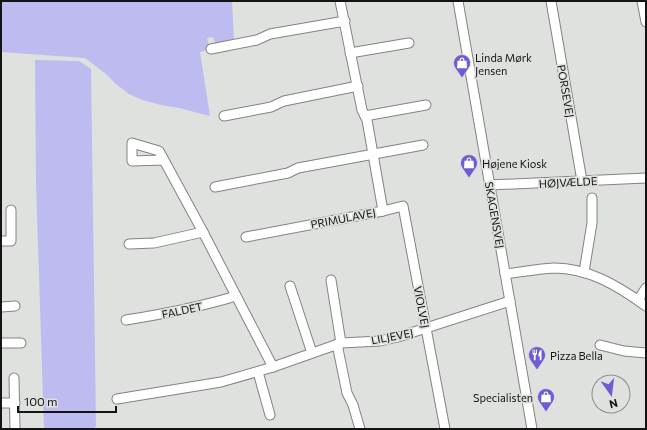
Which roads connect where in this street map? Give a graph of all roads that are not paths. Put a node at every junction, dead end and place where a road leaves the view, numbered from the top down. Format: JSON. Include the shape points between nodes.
{"nodes":[{"id":1,"x":340,"y":1,"type":"edge"},
{"id":2,"x":458,"y":1,"type":"edge"},
{"id":3,"x":551,"y":1,"type":"edge"},
{"id":4,"x":642,"y":1,"type":"edge"},
{"id":5,"x":345,"y":21,"type":"junction"},
{"id":6,"x":646,"y":22,"type":"edge"},
{"id":7,"x":409,"y":43,"type":"dead end"},
{"id":8,"x":211,"y":49,"type":"dead end"},
{"id":9,"x":350,"y":53,"type":"junction"},
{"id":10,"x":358,"y":86,"type":"junction"},
{"id":11,"x":426,"y":105,"type":"dead end"},
{"id":12,"x":224,"y":116,"type":"dead end"},
{"id":13,"x":365,"y":116,"type":"junction"},
{"id":14,"x":423,"y":145,"type":"dead end"},
{"id":15,"x":374,"y":153,"type":"junction"},
{"id":16,"x":164,"y":160,"type":"dead end"},
{"id":17,"x":646,"y":178,"type":"edge"},
{"id":18,"x":582,"y":181,"type":"junction"},
{"id":19,"x":489,"y":185,"type":"junction"},
{"id":20,"x":215,"y":187,"type":"dead end"},
{"id":21,"x":592,"y":198,"type":"dead end"},
{"id":22,"x":11,"y":210,"type":"dead end"},
{"id":23,"x":383,"y":211,"type":"junction"},
{"id":24,"x":203,"y":232,"type":"junction"},
{"id":25,"x":246,"y":237,"type":"dead end"},
{"id":26,"x":1,"y":241,"type":"edge"},
{"id":27,"x":129,"y":244,"type":"dead end"},
{"id":28,"x":584,"y":272,"type":"junction"},
{"id":29,"x":505,"y":274,"type":"junction"},
{"id":30,"x":330,"y":280,"type":"dead end"},
{"id":31,"x":290,"y":286,"type":"dead end"},
{"id":32,"x":646,"y":288,"type":"edge"},
{"id":33,"x":236,"y":296,"type":"junction"},
{"id":34,"x":638,"y":300,"type":"junction"},
{"id":35,"x":510,"y":301,"type":"junction"},
{"id":36,"x":1,"y":306,"type":"edge"},
{"id":37,"x":15,"y":306,"type":"dead end"},
{"id":38,"x":646,"y":306,"type":"edge"},
{"id":39,"x":126,"y":320,"type":"dead end"},
{"id":40,"x":426,"y":328,"type":"junction"},
{"id":41,"x":1,"y":343,"type":"edge"},
{"id":42,"x":21,"y":343,"type":"dead end"},
{"id":43,"x":339,"y":343,"type":"junction"},
{"id":44,"x":600,"y":345,"type":"dead end"},
{"id":45,"x":312,"y":353,"type":"junction"},
{"id":46,"x":646,"y":353,"type":"edge"},
{"id":47,"x":273,"y":367,"type":"junction"},
{"id":48,"x":258,"y":372,"type":"junction"},
{"id":49,"x":14,"y":378,"type":"dead end"},
{"id":50,"x":117,"y":399,"type":"dead end"},
{"id":51,"x":1,"y":403,"type":"edge"},
{"id":52,"x":14,"y":403,"type":"junction"},
{"id":53,"x":270,"y":415,"type":"dead end"},
{"id":54,"x":15,"y":429,"type":"edge"},
{"id":55,"x":360,"y":429,"type":"edge"},
{"id":56,"x":445,"y":429,"type":"edge"},
{"id":57,"x":532,"y":429,"type":"edge"}],
"edges":[{"from":1,"to":5,"type":"street","name":"PRIMULAVEJ"},
{"from":2,"to":19,"type":"street","name":"SKAGENSVEJ"},
{"from":3,"to":18,"type":"street","name":"PORSEVEJ"},
{"from":4,"to":6,"type":"street"},
{"from":5,"to":8,"type":"street","via":[[270,34],[257,40]]},
{"from":5,"to":9,"type":"street","name":"PRIMULAVEJ"},
{"from":7,"to":9,"type":"street"},
{"from":9,"to":10,"type":"street","name":"PRIMULAVEJ"},
{"from":10,"to":12,"type":"street"},
{"from":10,"to":13,"type":"street","name":"PRIMULAVEJ"},
{"from":11,"to":13,"type":"street"},
{"from":13,"to":15,"type":"street","name":"PRIMULAVEJ"},
{"from":14,"to":15,"type":"street"},
{"from":15,"to":20,"type":"street"},
{"from":15,"to":23,"type":"street","name":"PRIMULAVEJ"},
{"from":16,"to":24,"type":"street"},
{"from":17,"to":18,"type":"street","name":"HØJVÆLDE"},
{"from":18,"to":19,"type":"street","name":"HØJVÆLDE"},
{"from":19,"to":29,"type":"street","name":"SKAGENSVEJ"},
{"from":21,"to":28,"type":"street","via":[[592,223]]},
{"from":22,"to":26,"type":"street","via":[[11,240]]},
{"from":23,"to":25,"type":"street","name":"PRIMULAVEJ"},
{"from":23,"to":40,"type":"street","name":"VIOLVEJ","via":[[403,206]]},
{"from":24,"to":27,"type":"street","via":[[154,243]]},
{"from":24,"to":33,"type":"street"},
{"from":28,"to":29,"type":"street","via":[[555,268]]},
{"from":28,"to":34,"type":"street","via":[[609,282]]},
{"from":29,"to":35,"type":"street","name":"SKAGENSVEJ"},
{"from":30,"to":43,"type":"street"},
{"from":31,"to":45,"type":"street"},
{"from":32,"to":34,"type":"street"},
{"from":33,"to":39,"type":"street","name":"FALDET","via":[[165,314]]},
{"from":33,"to":47,"type":"street"},
{"from":34,"to":38,"type":"street"},
{"from":35,"to":40,"type":"street","name":"LILJEVEJ"},
{"from":35,"to":57,"type":"street","name":"SKAGENSVEJ"},
{"from":36,"to":37,"type":"street"},
{"from":40,"to":43,"type":"street","name":"LILJEVEJ","via":[[380,341]]},
{"from":40,"to":56,"type":"street","name":"VIOLVEJ"},
{"from":41,"to":42,"type":"street"},
{"from":43,"to":45,"type":"street","name":"LILJEVEJ"},
{"from":43,"to":55,"type":"street","via":[[347,393]]},
{"from":44,"to":46,"type":"street"},
{"from":45,"to":47,"type":"street","name":"LILJEVEJ"},
{"from":47,"to":48,"type":"street","name":"LILJEVEJ"},
{"from":48,"to":50,"type":"street","name":"LILJEVEJ","via":[[221,382]]},
{"from":48,"to":53,"type":"street"},
{"from":49,"to":52,"type":"street"},
{"from":51,"to":52,"type":"street"},
{"from":52,"to":54,"type":"street"}]}
